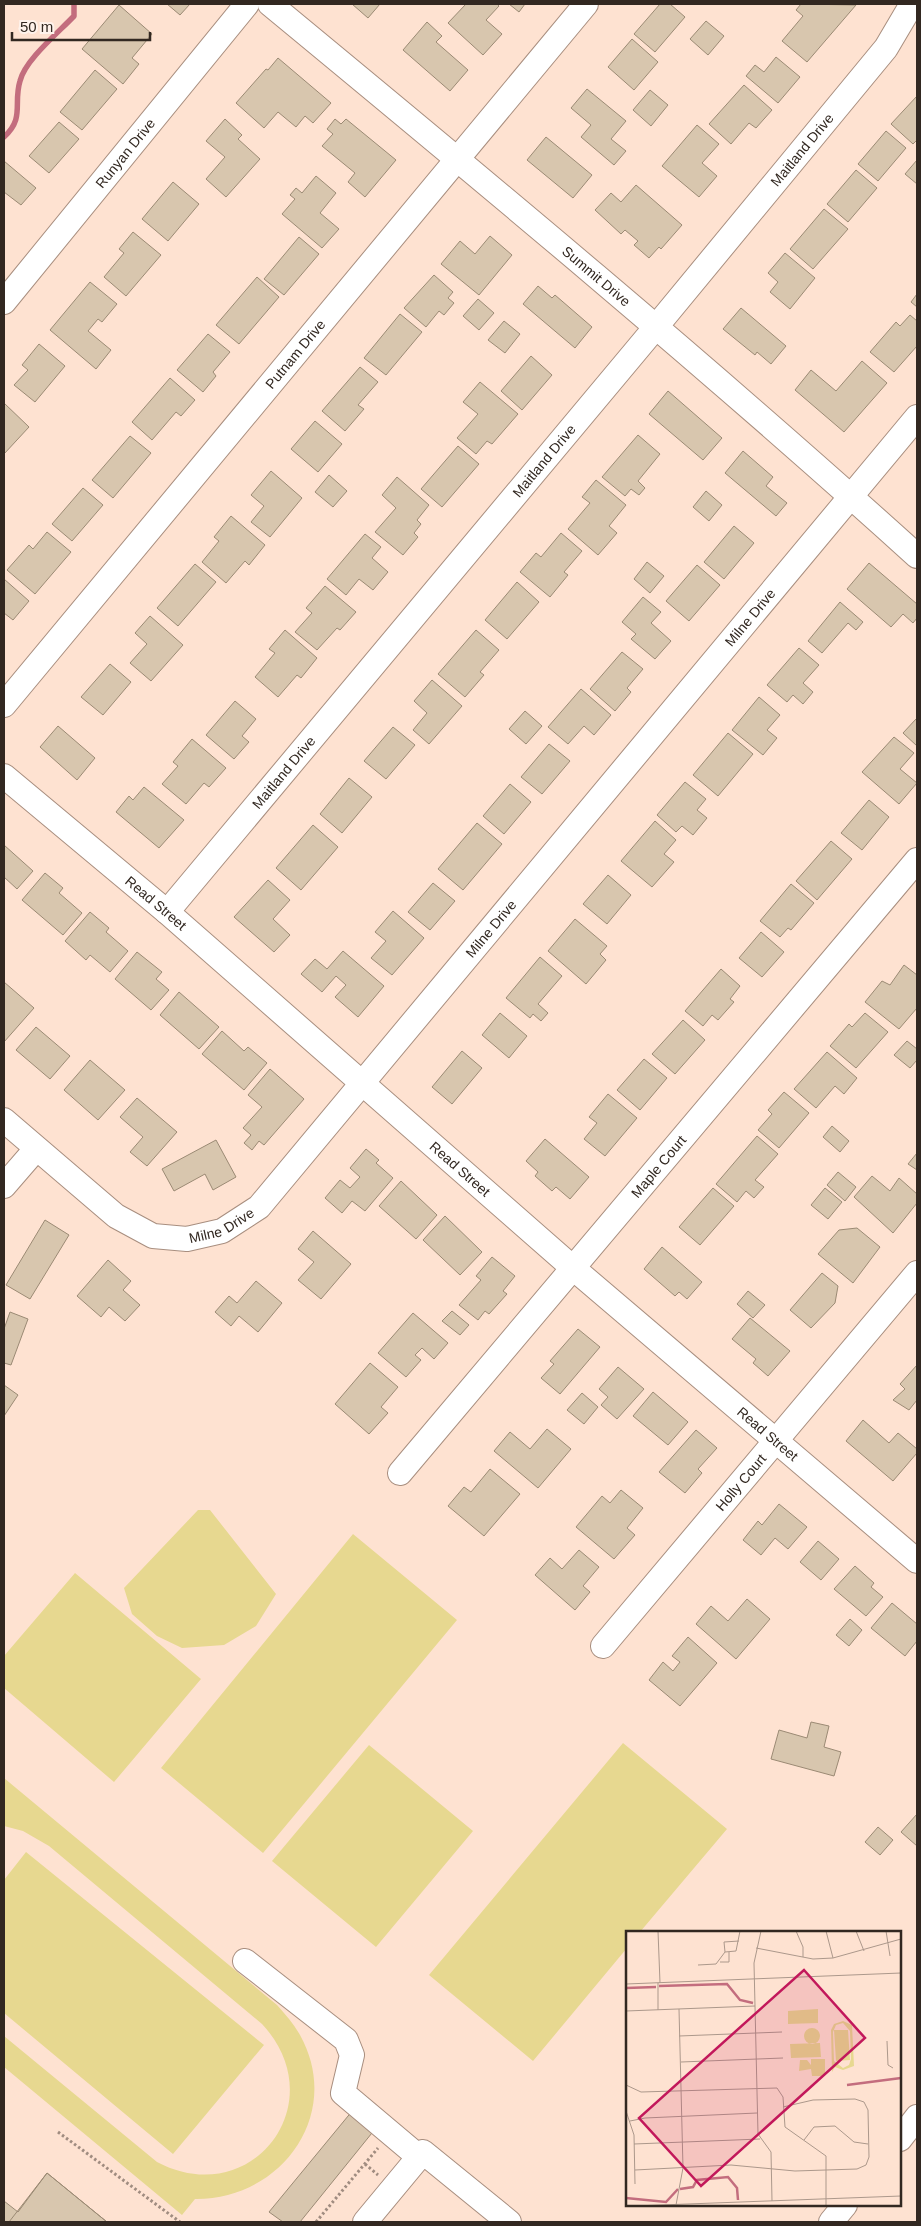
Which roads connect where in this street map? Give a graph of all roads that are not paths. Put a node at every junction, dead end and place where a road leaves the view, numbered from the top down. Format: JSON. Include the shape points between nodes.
{"nodes":[{"id":1,"x":247,"y":4,"type":"edge"},
{"id":2,"x":270,"y":4,"type":"edge"},
{"id":3,"x":586,"y":4,"type":"edge"},
{"id":4,"x":912,"y":4,"type":"edge"},
{"id":5,"x":457,"y":158,"type":"junction"},
{"id":6,"x":4,"y":302,"type":"edge"},
{"id":7,"x":654,"y":328,"type":"junction"},
{"id":8,"x":917,"y":417,"type":"edge"},
{"id":9,"x":851,"y":496,"type":"junction"},
{"id":10,"x":917,"y":556,"type":"edge"},
{"id":11,"x":4,"y":705,"type":"edge"},
{"id":12,"x":4,"y":776,"type":"edge"},
{"id":13,"x":917,"y":860,"type":"edge"},
{"id":14,"x":167,"y":912,"type":"junction"},
{"id":15,"x":362,"y":1082,"type":"junction"},
{"id":16,"x":4,"y":1120,"type":"edge"},
{"id":17,"x":36,"y":1149,"type":"junction"},
{"id":18,"x":4,"y":1186,"type":"edge"},
{"id":19,"x":573,"y":1268,"type":"junction"},
{"id":20,"x":917,"y":1273,"type":"edge"},
{"id":21,"x":777,"y":1440,"type":"junction"},
{"id":22,"x":400,"y":1473,"type":"dead end"},
{"id":23,"x":917,"y":1561,"type":"edge"},
{"id":24,"x":604,"y":1646,"type":"dead end"},
{"id":25,"x":245,"y":1961,"type":"dead end"},
{"id":26,"x":917,"y":2118,"type":"edge"},
{"id":27,"x":901,"y":2138,"type":"edge"},
{"id":28,"x":419,"y":2157,"type":"junction"},
{"id":29,"x":844,"y":2206,"type":"edge"},
{"id":30,"x":365,"y":2222,"type":"edge"},
{"id":31,"x":510,"y":2222,"type":"edge"},
{"id":32,"x":831,"y":2222,"type":"edge"}],
"edges":[{"from":1,"to":6,"type":"street","name":"Runyan Drive"},
{"from":2,"to":5,"type":"street","name":"Summit Drive"},
{"from":3,"to":5,"type":"street","name":"Putnam Drive"},
{"from":4,"to":7,"type":"street","name":"Maitland Drive","via":[[886,48]]},
{"from":5,"to":7,"type":"street","name":"Summit Drive"},
{"from":5,"to":11,"type":"street","name":"Putnam Drive"},
{"from":7,"to":9,"type":"street","name":"Summit Drive"},
{"from":7,"to":14,"type":"street","name":"Maitland Drive"},
{"from":8,"to":9,"type":"street","name":"Milne Drive"},
{"from":9,"to":10,"type":"street","name":"Summit Drive"},
{"from":9,"to":15,"type":"street","name":"Milne Drive"},
{"from":12,"to":14,"type":"street","name":"Read Street"},
{"from":13,"to":19,"type":"street","name":"Maple Court"},
{"from":14,"to":15,"type":"street","name":"Read Street"},
{"from":15,"to":17,"type":"street","name":"Milne Drive","via":[[259,1207],[222,1232],[188,1238],[153,1236],[116,1216]]},
{"from":15,"to":19,"type":"street","name":"Read Street"},
{"from":16,"to":17,"type":"street","name":"Milne Drive"},
{"from":17,"to":18,"type":"street"},
{"from":19,"to":21,"type":"street","name":"Read Street"},
{"from":19,"to":22,"type":"street","name":"Maple Court"},
{"from":20,"to":21,"type":"street","name":"Holly Court"},
{"from":21,"to":23,"type":"street","name":"Read Street"},
{"from":21,"to":24,"type":"street","name":"Holly Court"},
{"from":25,"to":28,"type":"street","via":[[346,2040],[352,2055],[343,2093]]},
{"from":26,"to":27,"type":"street"},
{"from":28,"to":30,"type":"street"},
{"from":28,"to":31,"type":"street","via":[[423,2152]]},
{"from":29,"to":32,"type":"street"}]}
